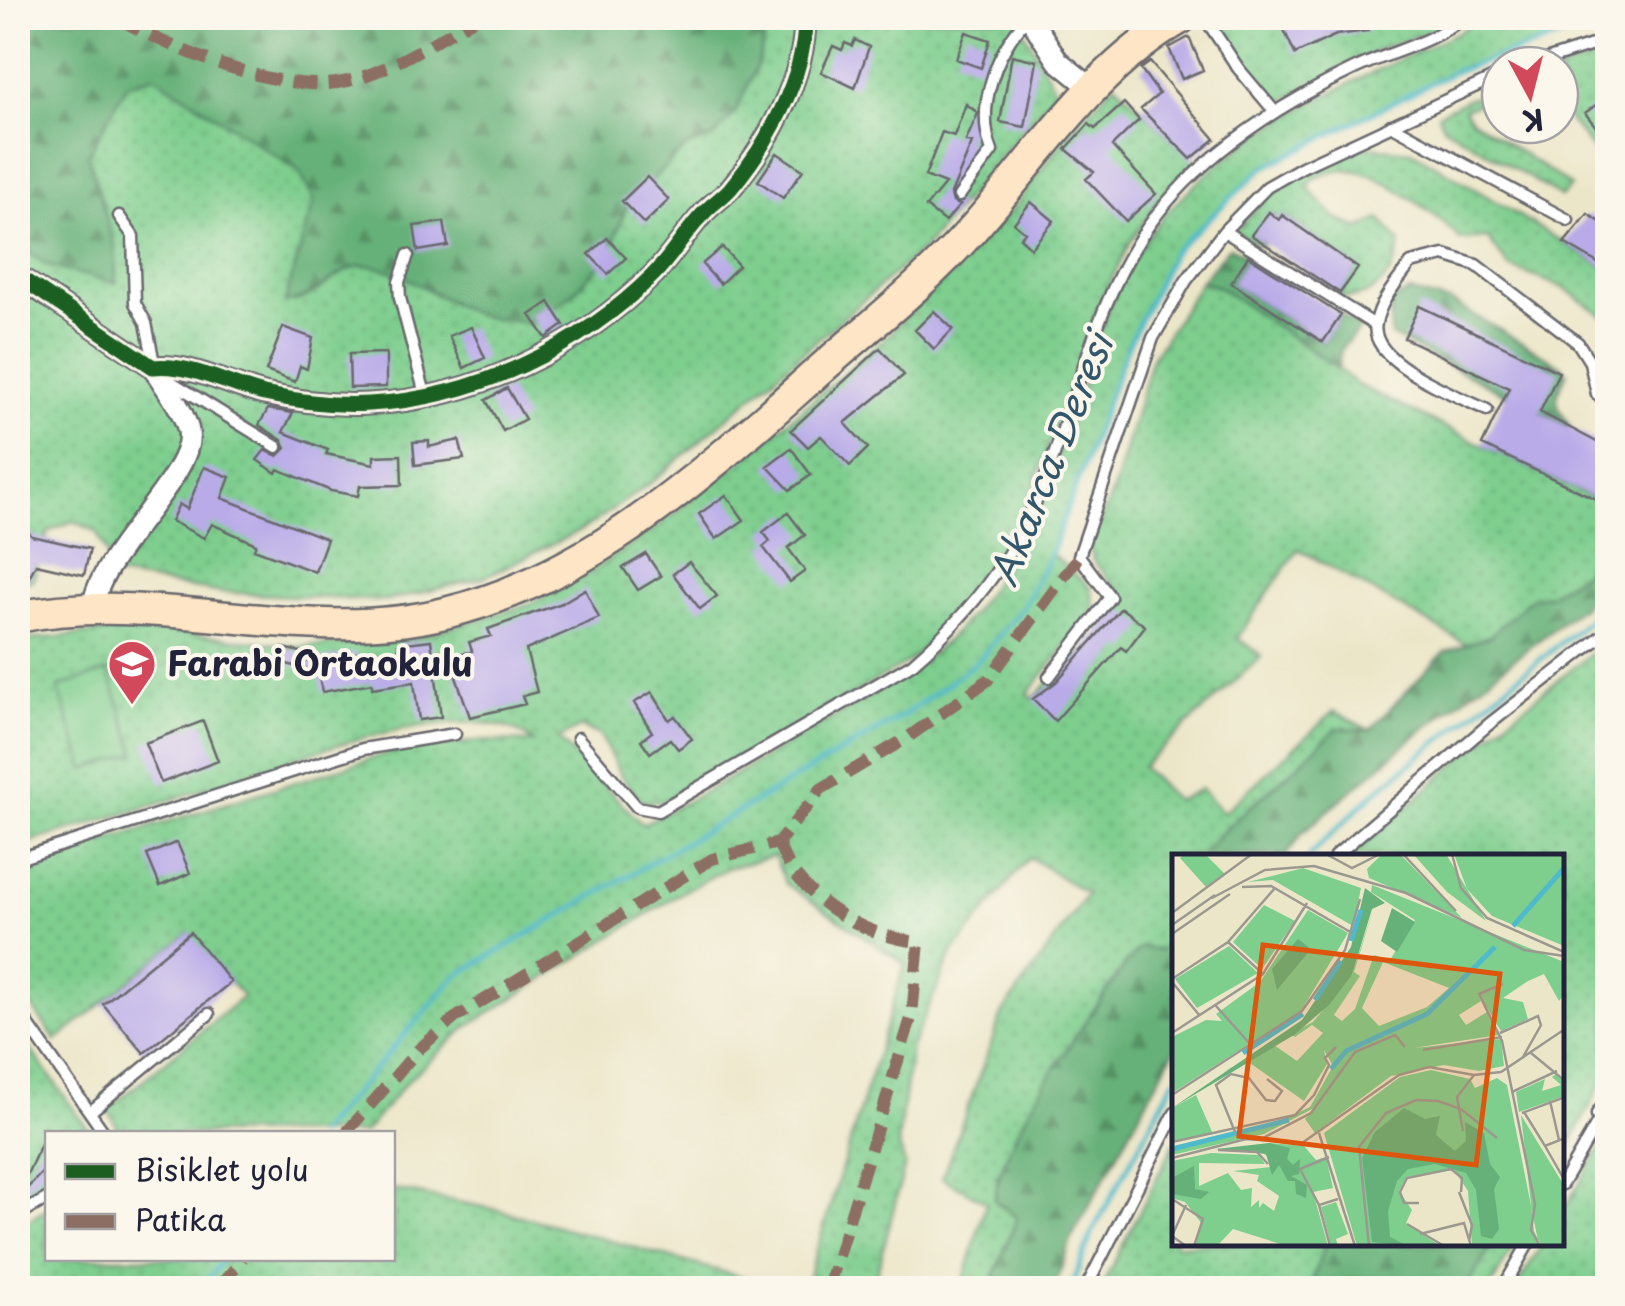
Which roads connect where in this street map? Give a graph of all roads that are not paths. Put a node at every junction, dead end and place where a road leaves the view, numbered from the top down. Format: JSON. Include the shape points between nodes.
{"nodes":[{"id":1,"x":805,"y":18,"type":"edge"},
{"id":2,"x":1029,"y":18,"type":"edge"},
{"id":3,"x":1152,"y":18,"type":"edge"},
{"id":4,"x":1180,"y":18,"type":"edge"},
{"id":5,"x":1206,"y":18,"type":"edge"},
{"id":6,"x":1463,"y":18,"type":"edge"},
{"id":7,"x":1608,"y":40,"type":"edge"},
{"id":8,"x":1580,"y":49,"type":"edge"},
{"id":9,"x":1084,"y":83,"type":"junction"},
{"id":10,"x":1480,"y":85,"type":"edge"},
{"id":11,"x":1275,"y":112,"type":"junction"},
{"id":12,"x":1391,"y":125,"type":"junction"},
{"id":13,"x":959,"y":196,"type":"dead end"},
{"id":14,"x":118,"y":216,"type":"dead end"},
{"id":15,"x":1568,"y":220,"type":"dead end"},
{"id":16,"x":1224,"y":230,"type":"junction"},
{"id":17,"x":408,"y":256,"type":"dead end"},
{"id":18,"x":18,"y":276,"type":"edge"},
{"id":19,"x":1375,"y":325,"type":"junction"},
{"id":20,"x":153,"y":367,"type":"junction"},
{"id":21,"x":426,"y":398,"type":"junction"},
{"id":22,"x":1608,"y":402,"type":"edge"},
{"id":23,"x":1486,"y":410,"type":"dead end"},
{"id":24,"x":277,"y":447,"type":"dead end"},
{"id":25,"x":93,"y":601,"type":"junction"},
{"id":26,"x":18,"y":604,"type":"edge"},
{"id":27,"x":18,"y":617,"type":"edge"},
{"id":28,"x":1608,"y":630,"type":"edge"},
{"id":29,"x":1049,"y":677,"type":"dead end"},
{"id":30,"x":456,"y":734,"type":"dead end"},
{"id":31,"x":578,"y":738,"type":"dead end"},
{"id":32,"x":1337,"y":854,"type":"edge"},
{"id":33,"x":18,"y":859,"type":"edge"},
{"id":34,"x":18,"y":1010,"type":"edge"},
{"id":35,"x":209,"y":1014,"type":"dead end"},
{"id":36,"x":90,"y":1112,"type":"junction"},
{"id":37,"x":1606,"y":1114,"type":"edge"},
{"id":38,"x":1172,"y":1120,"type":"edge"},
{"id":39,"x":103,"y":1131,"type":"edge"},
{"id":40,"x":1565,"y":1179,"type":"edge"},
{"id":41,"x":45,"y":1200,"type":"edge"},
{"id":42,"x":18,"y":1215,"type":"edge"},
{"id":43,"x":1527,"y":1246,"type":"edge"},
{"id":44,"x":1086,"y":1288,"type":"edge"},
{"id":45,"x":1503,"y":1288,"type":"edge"}],
"edges":[{"from":1,"to":21,"type":"street","via":[[797,67],[768,131],[744,171],[655,272],[620,306],[540,356]]},
{"from":2,"to":9,"type":"street","via":[[1040,41]]},
{"from":2,"to":13,"type":"lane","via":[[1013,33],[986,106],[983,124],[992,151]]},
{"from":3,"to":9,"type":"main road"},
{"from":4,"to":9,"type":"main road"},
{"from":5,"to":11,"type":"lane"},
{"from":6,"to":11,"type":"lane"},
{"from":7,"to":8,"type":"lane"},
{"from":9,"to":25,"type":"main road","via":[[998,201],[910,290],[691,484],[556,569],[446,613],[371,625],[288,625]]},
{"from":10,"to":12,"type":"lane"},
{"from":11,"to":31,"type":"lane","via":[[1184,186],[1135,245],[1008,555],[947,634],[843,708],[658,810],[637,806]]},
{"from":12,"to":15,"type":"lane"},
{"from":12,"to":16,"type":"lane","via":[[1267,187]]},
{"from":14,"to":20,"type":"lane","via":[[133,236],[135,303],[146,323]]},
{"from":16,"to":19,"type":"lane"},
{"from":16,"to":29,"type":"lane","via":[[1153,338],[1079,556],[1110,597]]},
{"from":17,"to":21,"type":"lane","via":[[400,298]]},
{"from":18,"to":20,"type":"street"},
{"from":19,"to":22,"type":"lane","via":[[1411,262],[1444,255],[1476,265],[1578,343],[1597,394]]},
{"from":19,"to":23,"type":"lane","via":[[1377,342],[1400,366]]},
{"from":20,"to":21,"type":"street","via":[[315,401],[363,405]]},
{"from":20,"to":24,"type":"lane"},
{"from":20,"to":25,"type":"street","via":[[189,431],[188,445],[112,557]]},
{"from":25,"to":26,"type":"main road"},
{"from":25,"to":27,"type":"main road"},
{"from":28,"to":32,"type":"lane"},
{"from":30,"to":33,"type":"lane","via":[[364,749]]},
{"from":34,"to":36,"type":"lane"},
{"from":35,"to":36,"type":"lane"},
{"from":36,"to":39,"type":"lane"},
{"from":37,"to":40,"type":"lane"},
{"from":38,"to":44,"type":"lane"},
{"from":41,"to":42,"type":"lane"},
{"from":43,"to":45,"type":"lane"}]}
